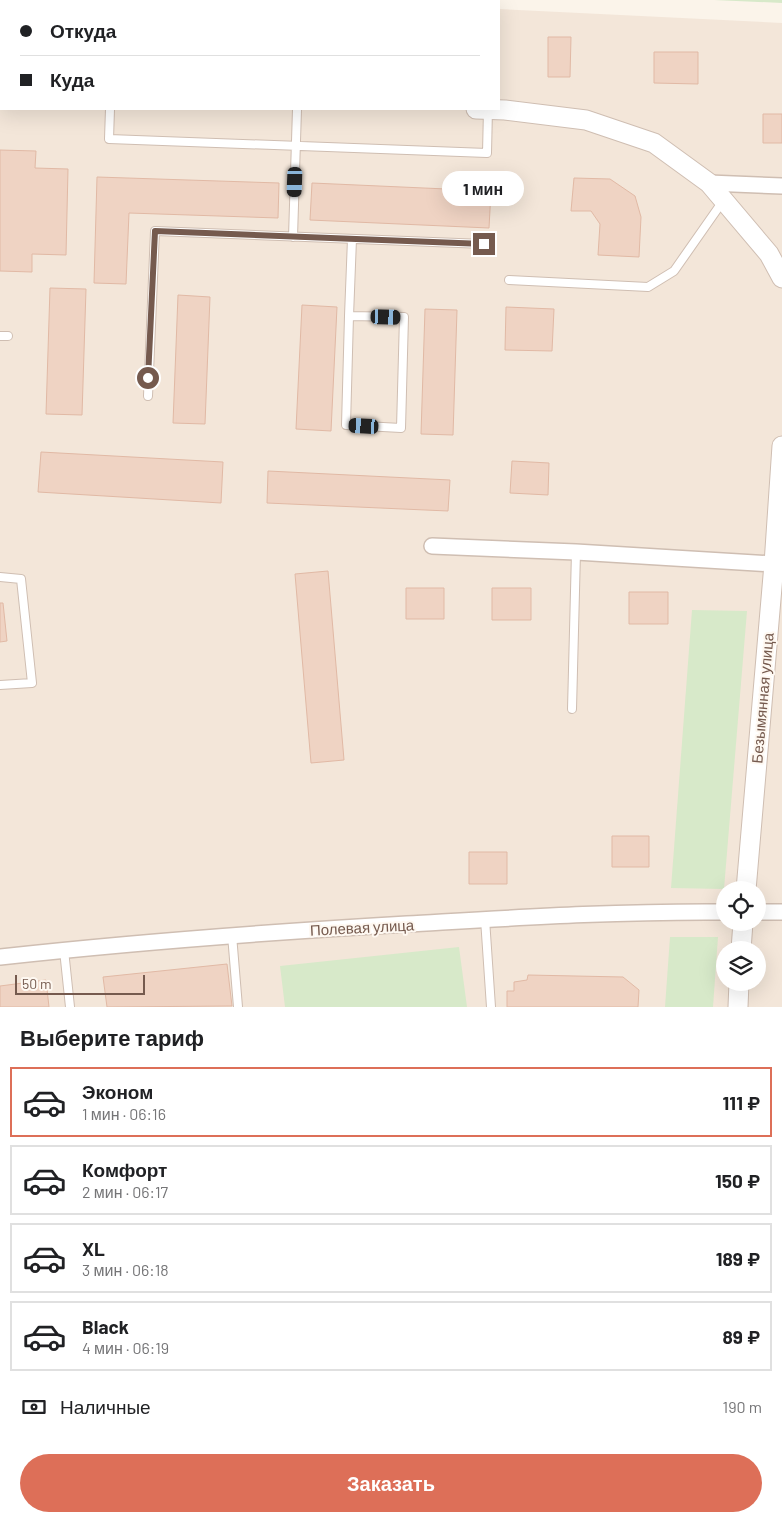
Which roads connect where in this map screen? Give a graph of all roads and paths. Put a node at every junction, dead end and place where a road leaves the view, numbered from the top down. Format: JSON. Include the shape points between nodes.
{"nodes":[{"id":1,"x":110,"y":110,"type":"edge"},
{"id":2,"x":297,"y":110,"type":"edge"},
{"id":3,"x":488,"y":110,"type":"edge"},
{"id":4,"x":497,"y":110,"type":"edge"},
{"id":5,"x":296,"y":146,"type":"junction"},
{"id":6,"x":710,"y":183,"type":"junction"},
{"id":7,"x":782,"y":186,"type":"edge"},
{"id":8,"x":724,"y":199,"type":"junction"},
{"id":9,"x":292,"y":237,"type":"junction"},
{"id":10,"x":352,"y":239,"type":"junction"},
{"id":11,"x":484,"y":244,"type":"dead end"},
{"id":12,"x":782,"y":278,"type":"edge"},
{"id":13,"x":509,"y":280,"type":"dead end"},
{"id":14,"x":349,"y":316,"type":"junction"},
{"id":15,"x":148,"y":396,"type":"dead end"},
{"id":16,"x":782,"y":446,"type":"edge"},
{"id":17,"x":432,"y":546,"type":"dead end"},
{"id":18,"x":576,"y":552,"type":"junction"},
{"id":19,"x":776,"y":570,"type":"edge"},
{"id":20,"x":0,"y":576,"type":"edge"},
{"id":21,"x":0,"y":684,"type":"edge"},
{"id":22,"x":572,"y":709,"type":"dead end"},
{"id":23,"x":747,"y":881,"type":"edge"},
{"id":24,"x":716,"y":912,"type":"edge"},
{"id":25,"x":766,"y":912,"type":"edge"},
{"id":26,"x":782,"y":912,"type":"edge"},
{"id":27,"x":485,"y":919,"type":"junction"},
{"id":28,"x":232,"y":935,"type":"junction"},
{"id":29,"x":64,"y":950,"type":"junction"},
{"id":30,"x":0,"y":957,"type":"edge"},
{"id":31,"x":739,"y":991,"type":"edge"},
{"id":32,"x":70,"y":1007,"type":"edge"},
{"id":33,"x":238,"y":1007,"type":"edge"},
{"id":34,"x":491,"y":1007,"type":"edge"},
{"id":35,"x":738,"y":1007,"type":"edge"}],
"edges":[{"from":1,"to":5,"type":"lane","via":[[109,138]]},
{"from":2,"to":5,"type":"lane"},
{"from":3,"to":5,"type":"lane","via":[[487,153]]},
{"from":4,"to":6,"type":"street","via":[[586,120],[654,143]]},
{"from":5,"to":9,"type":"lane"},
{"from":6,"to":7,"type":"street"},
{"from":6,"to":8,"type":"street"},
{"from":8,"to":12,"type":"street","via":[[769,254]]},
{"from":8,"to":13,"type":"lane","via":[[674,270],[648,287]]},
{"from":9,"to":10,"type":"lane"},
{"from":9,"to":15,"type":"lane","via":[[155,231]]},
{"from":10,"to":11,"type":"lane"},
{"from":10,"to":14,"type":"lane"},
{"from":14,"to":14,"type":"lane","via":[[404,317],[401,428],[346,425]]},
{"from":16,"to":19,"type":"street","name":"Безымянная улица"},
{"from":17,"to":18,"type":"street"},
{"from":18,"to":19,"type":"street"},
{"from":18,"to":22,"type":"lane"},
{"from":19,"to":23,"type":"street","name":"Безымянная улица"},
{"from":20,"to":21,"type":"lane","via":[[21,579],[32,683]]},
{"from":24,"to":27,"type":"street","name":"Полевая улица"},
{"from":25,"to":26,"type":"street"},
{"from":27,"to":28,"type":"street","name":"Полевая улица"},
{"from":27,"to":34,"type":"lane"},
{"from":28,"to":29,"type":"street","name":"Полевая улица"},
{"from":28,"to":33,"type":"lane"},
{"from":29,"to":30,"type":"street","name":"Полевая улица"},
{"from":29,"to":32,"type":"lane"},
{"from":31,"to":35,"type":"street"}]}
